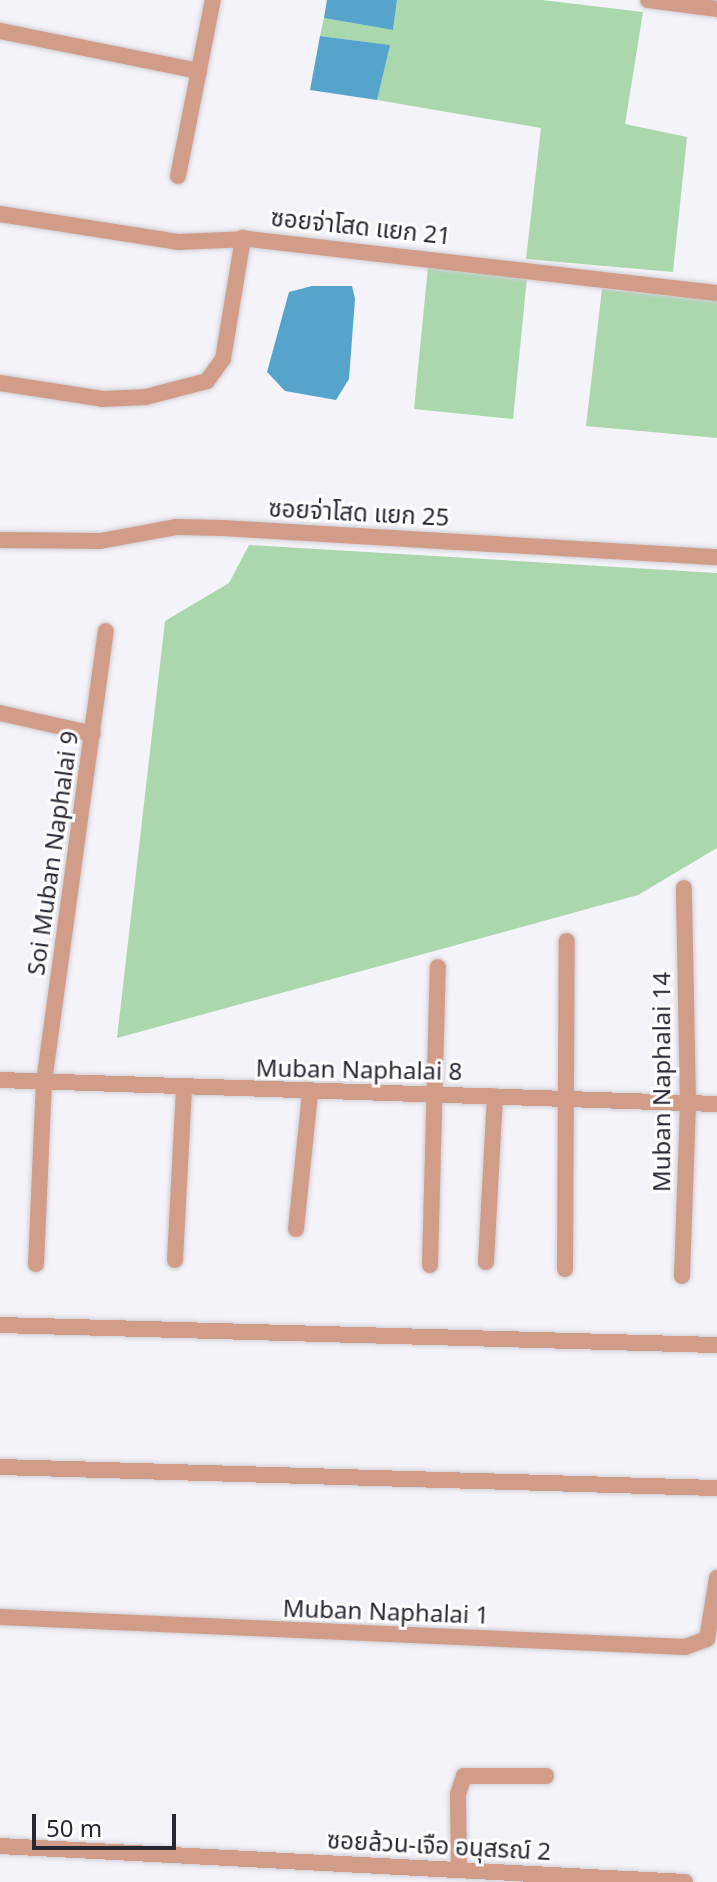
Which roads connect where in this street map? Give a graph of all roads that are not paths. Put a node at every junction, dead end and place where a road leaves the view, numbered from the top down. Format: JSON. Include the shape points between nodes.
{"nodes":[{"id":1,"x":213,"y":0,"type":"edge"},
{"id":2,"x":648,"y":0,"type":"edge"},
{"id":3,"x":717,"y":9,"type":"edge"},
{"id":4,"x":0,"y":31,"type":"edge"},
{"id":5,"x":199,"y":71,"type":"junction"},
{"id":6,"x":178,"y":176,"type":"dead end"},
{"id":7,"x":0,"y":214,"type":"edge"},
{"id":8,"x":243,"y":238,"type":"junction"},
{"id":9,"x":717,"y":293,"type":"edge"},
{"id":10,"x":0,"y":383,"type":"edge"},
{"id":11,"x":0,"y":540,"type":"edge"},
{"id":12,"x":717,"y":557,"type":"edge"},
{"id":13,"x":106,"y":631,"type":"dead end"},
{"id":14,"x":0,"y":713,"type":"edge"},
{"id":15,"x":93,"y":734,"type":"junction"},
{"id":16,"x":684,"y":888,"type":"dead end"},
{"id":17,"x":567,"y":941,"type":"dead end"},
{"id":18,"x":438,"y":967,"type":"dead end"},
{"id":19,"x":0,"y":1080,"type":"edge"},
{"id":20,"x":44,"y":1082,"type":"junction"},
{"id":21,"x":184,"y":1088,"type":"junction"},
{"id":22,"x":310,"y":1093,"type":"junction"},
{"id":23,"x":433,"y":1093,"type":"junction"},
{"id":24,"x":495,"y":1096,"type":"junction"},
{"id":25,"x":566,"y":1099,"type":"junction"},
{"id":26,"x":688,"y":1103,"type":"junction"},
{"id":27,"x":717,"y":1104,"type":"edge"},
{"id":28,"x":296,"y":1229,"type":"dead end"},
{"id":29,"x":175,"y":1260,"type":"dead end"},
{"id":30,"x":486,"y":1262,"type":"dead end"},
{"id":31,"x":36,"y":1264,"type":"dead end"},
{"id":32,"x":430,"y":1265,"type":"dead end"},
{"id":33,"x":565,"y":1269,"type":"dead end"},
{"id":34,"x":682,"y":1276,"type":"dead end"},
{"id":35,"x":0,"y":1325,"type":"edge"},
{"id":36,"x":717,"y":1345,"type":"edge"},
{"id":37,"x":0,"y":1467,"type":"edge"},
{"id":38,"x":717,"y":1488,"type":"edge"},
{"id":39,"x":717,"y":1578,"type":"edge"},
{"id":40,"x":0,"y":1617,"type":"edge"},
{"id":41,"x":546,"y":1776,"type":"dead end"},
{"id":42,"x":0,"y":1846,"type":"edge"},
{"id":43,"x":459,"y":1870,"type":"junction"},
{"id":44,"x":685,"y":1882,"type":"edge"}],
"edges":[{"from":1,"to":5,"type":"street"},
{"from":2,"to":3,"type":"street"},
{"from":4,"to":5,"type":"street"},
{"from":5,"to":6,"type":"street"},
{"from":7,"to":8,"type":"street","name":"ซอยจ่าโสด แยก 21","via":[[178,242]]},
{"from":8,"to":9,"type":"street","name":"ซอยจ่าโสด แยก 21"},
{"from":8,"to":10,"type":"street","via":[[223,359],[207,381],[146,397],[103,399]]},
{"from":11,"to":12,"type":"street","name":"ซอยจ่าโสด แยก 25","via":[[100,541],[176,527],[223,528]]},
{"from":13,"to":15,"type":"street","name":"Soi Muban Naphalai 9"},
{"from":14,"to":15,"type":"street"},
{"from":15,"to":20,"type":"street","name":"Soi Muban Naphalai 9"},
{"from":16,"to":26,"type":"street","name":"Muban Naphalai 14"},
{"from":17,"to":25,"type":"street"},
{"from":18,"to":23,"type":"street"},
{"from":19,"to":20,"type":"street","name":"Muban Naphalai 8"},
{"from":20,"to":21,"type":"street","name":"Muban Naphalai 8"},
{"from":20,"to":31,"type":"street","name":"Soi Muban Naphalai 9"},
{"from":21,"to":22,"type":"street","name":"Muban Naphalai 8"},
{"from":21,"to":29,"type":"street"},
{"from":22,"to":23,"type":"street","name":"Muban Naphalai 8"},
{"from":22,"to":28,"type":"street"},
{"from":23,"to":24,"type":"street","name":"Muban Naphalai 8"},
{"from":23,"to":32,"type":"street"},
{"from":24,"to":25,"type":"street","name":"Muban Naphalai 8"},
{"from":24,"to":30,"type":"street"},
{"from":25,"to":26,"type":"street","name":"Muban Naphalai 8"},
{"from":25,"to":33,"type":"street"},
{"from":26,"to":27,"type":"street","name":"Muban Naphalai 8"},
{"from":26,"to":34,"type":"street","name":"Muban Naphalai 14"},
{"from":35,"to":36,"type":"street"},
{"from":37,"to":38,"type":"street"},
{"from":39,"to":40,"type":"street","name":"Muban Naphalai 1","via":[[707,1639],[685,1647]]},
{"from":41,"to":43,"type":"street","via":[[464,1776],[458,1794]]},
{"from":42,"to":43,"type":"street","name":"ซอยล้วน-เจือ อนุสรณ์ 2"},
{"from":43,"to":44,"type":"street","name":"ซอยล้วน-เจือ อนุสรณ์ 2"}]}
